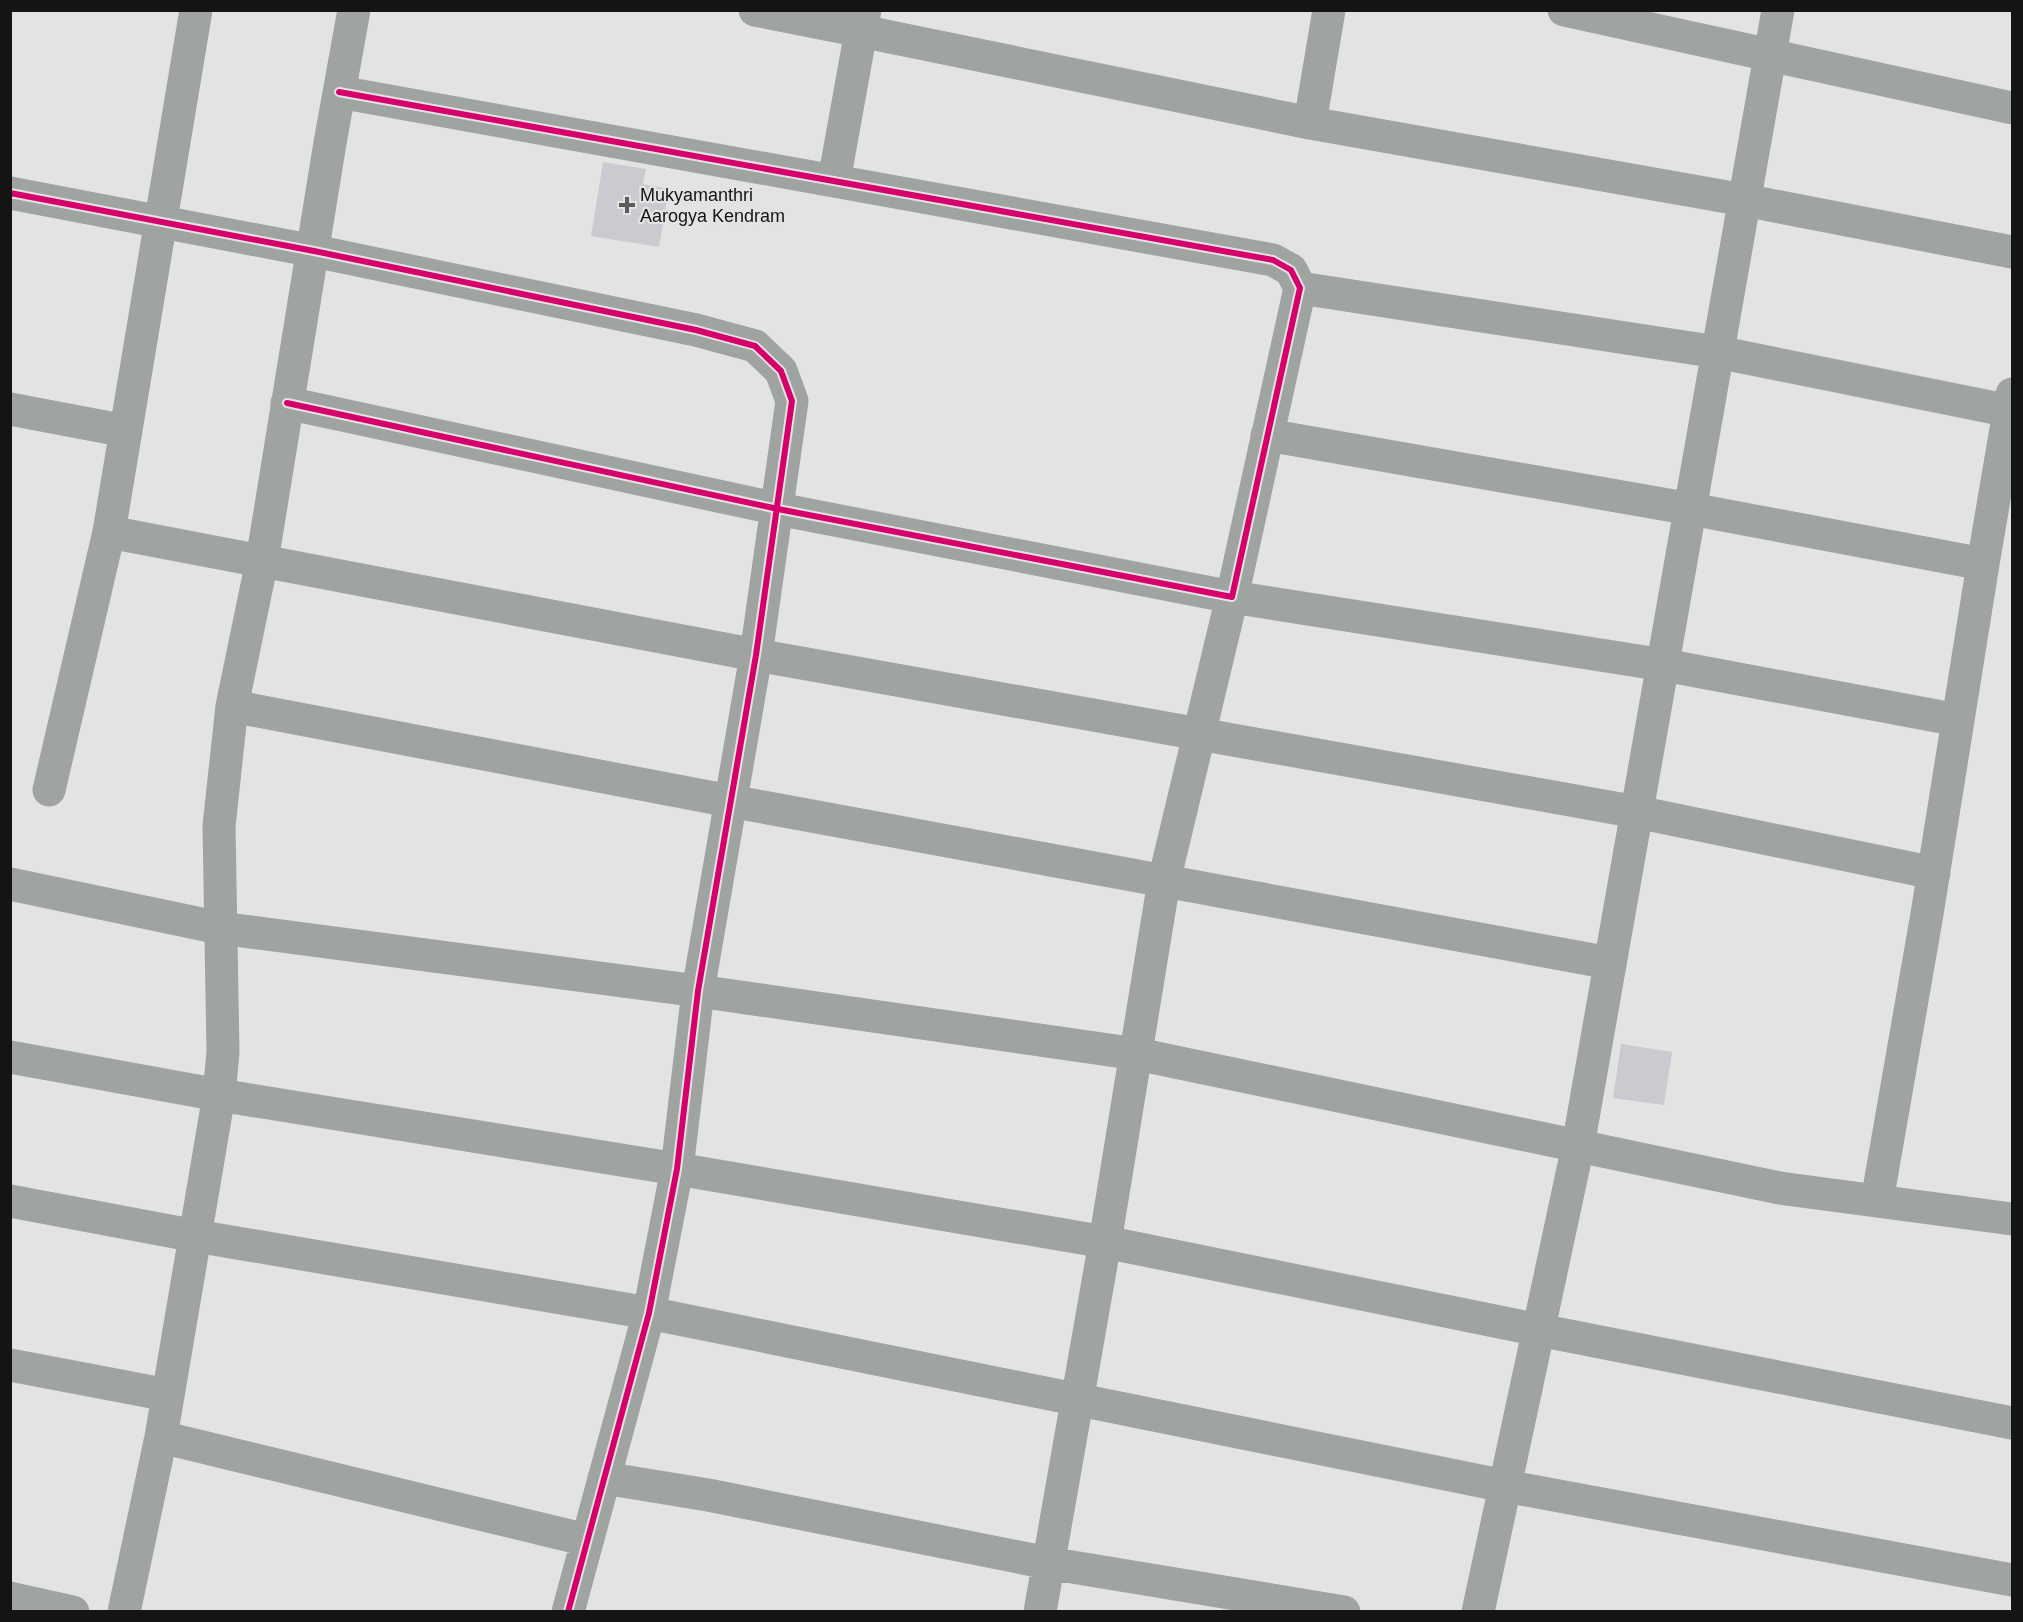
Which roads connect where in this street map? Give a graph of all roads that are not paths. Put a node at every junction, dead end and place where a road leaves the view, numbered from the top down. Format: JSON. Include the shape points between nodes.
{"nodes":[{"id":1,"x":196,"y":10,"type":"edge"},
{"id":2,"x":354,"y":10,"type":"edge"},
{"id":3,"x":755,"y":10,"type":"edge"},
{"id":4,"x":1329,"y":10,"type":"edge"},
{"id":5,"x":1564,"y":10,"type":"edge"},
{"id":6,"x":1778,"y":10,"type":"edge"},
{"id":7,"x":863,"y":21,"type":"edge"},
{"id":8,"x":1769,"y":56,"type":"junction"},
{"id":9,"x":339,"y":92,"type":"junction"},
{"id":10,"x":2013,"y":108,"type":"edge"},
{"id":11,"x":1310,"y":123,"type":"junction"},
{"id":12,"x":834,"y":181,"type":"junction"},
{"id":13,"x":10,"y":193,"type":"edge"},
{"id":14,"x":1744,"y":200,"type":"junction"},
{"id":15,"x":161,"y":222,"type":"junction"},
{"id":16,"x":314,"y":251,"type":"junction"},
{"id":17,"x":2013,"y":252,"type":"edge"},
{"id":18,"x":1300,"y":288,"type":"junction"},
{"id":19,"x":1717,"y":352,"type":"junction"},
{"id":20,"x":2011,"y":402,"type":"edge"},
{"id":21,"x":287,"y":403,"type":"junction"},
{"id":22,"x":10,"y":409,"type":"edge"},
{"id":23,"x":126,"y":431,"type":"junction"},
{"id":24,"x":1267,"y":435,"type":"junction"},
{"id":25,"x":778,"y":509,"type":"junction"},
{"id":26,"x":1691,"y":509,"type":"junction"},
{"id":27,"x":109,"y":532,"type":"junction"},
{"id":28,"x":262,"y":561,"type":"junction"},
{"id":29,"x":1983,"y":564,"type":"junction"},
{"id":30,"x":1232,"y":597,"type":"junction"},
{"id":31,"x":756,"y":655,"type":"junction"},
{"id":32,"x":1664,"y":665,"type":"junction"},
{"id":33,"x":232,"y":706,"type":"junction"},
{"id":34,"x":1958,"y":720,"type":"junction"},
{"id":35,"x":1198,"y":735,"type":"junction"},
{"id":36,"x":49,"y":790,"type":"dead end"},
{"id":37,"x":730,"y":801,"type":"junction"},
{"id":38,"x":1637,"y":812,"type":"junction"},
{"id":39,"x":1934,"y":873,"type":"junction"},
{"id":40,"x":1164,"y":881,"type":"junction"},
{"id":41,"x":10,"y":884,"type":"edge"},
{"id":42,"x":220,"y":928,"type":"junction"},
{"id":43,"x":1610,"y":963,"type":"junction"},
{"id":44,"x":698,"y":991,"type":"junction"},
{"id":45,"x":1137,"y":1054,"type":"junction"},
{"id":46,"x":10,"y":1057,"type":"edge"},
{"id":47,"x":219,"y":1095,"type":"junction"},
{"id":48,"x":1578,"y":1146,"type":"junction"},
{"id":49,"x":677,"y":1169,"type":"junction"},
{"id":50,"x":10,"y":1201,"type":"edge"},
{"id":51,"x":1877,"y":1201,"type":"junction"},
{"id":52,"x":2012,"y":1213,"type":"edge"},
{"id":53,"x":196,"y":1236,"type":"junction"},
{"id":54,"x":1106,"y":1242,"type":"junction"},
{"id":55,"x":649,"y":1313,"type":"junction"},
{"id":56,"x":1539,"y":1330,"type":"junction"},
{"id":57,"x":10,"y":1365,"type":"edge"},
{"id":58,"x":168,"y":1395,"type":"junction"},
{"id":59,"x":1077,"y":1400,"type":"junction"},
{"id":60,"x":2013,"y":1423,"type":"edge"},
{"id":61,"x":161,"y":1437,"type":"junction"},
{"id":62,"x":604,"y":1478,"type":"junction"},
{"id":63,"x":1504,"y":1486,"type":"junction"},
{"id":64,"x":587,"y":1540,"type":"junction"},
{"id":65,"x":1048,"y":1563,"type":"junction"},
{"id":66,"x":2013,"y":1580,"type":"edge"},
{"id":67,"x":10,"y":1599,"type":"edge"},
{"id":68,"x":73,"y":1611,"type":"edge"},
{"id":69,"x":124,"y":1611,"type":"edge"},
{"id":70,"x":568,"y":1611,"type":"edge"},
{"id":71,"x":1040,"y":1611,"type":"edge"},
{"id":72,"x":1344,"y":1611,"type":"edge"},
{"id":73,"x":1478,"y":1611,"type":"edge"}],
"edges":[{"from":1,"to":15,"type":"street"},
{"from":2,"to":9,"type":"street"},
{"from":3,"to":7,"type":"street"},
{"from":4,"to":11,"type":"street"},
{"from":5,"to":8,"type":"street"},
{"from":6,"to":8,"type":"street"},
{"from":7,"to":11,"type":"street"},
{"from":7,"to":12,"type":"street"},
{"from":8,"to":10,"type":"street"},
{"from":8,"to":14,"type":"street"},
{"from":9,"to":12,"type":"street"},
{"from":9,"to":16,"type":"street"},
{"from":11,"to":14,"type":"street"},
{"from":12,"to":18,"type":"street","via":[[1273,260],[1291,270]]},
{"from":13,"to":15,"type":"street"},
{"from":14,"to":17,"type":"street"},
{"from":14,"to":19,"type":"street"},
{"from":15,"to":16,"type":"street"},
{"from":15,"to":23,"type":"street"},
{"from":16,"to":21,"type":"street"},
{"from":16,"to":25,"type":"street","via":[[696,330],[755,346],[781,371],[792,401]]},
{"from":18,"to":19,"type":"street"},
{"from":18,"to":24,"type":"street"},
{"from":19,"to":20,"type":"street"},
{"from":19,"to":26,"type":"street"},
{"from":20,"to":29,"type":"street"},
{"from":21,"to":25,"type":"street"},
{"from":21,"to":28,"type":"street"},
{"from":22,"to":23,"type":"street"},
{"from":23,"to":27,"type":"street"},
{"from":24,"to":26,"type":"street"},
{"from":24,"to":30,"type":"street"},
{"from":25,"to":30,"type":"street"},
{"from":25,"to":31,"type":"street"},
{"from":26,"to":29,"type":"street"},
{"from":26,"to":32,"type":"street"},
{"from":27,"to":28,"type":"street"},
{"from":27,"to":36,"type":"street"},
{"from":28,"to":31,"type":"street"},
{"from":28,"to":33,"type":"street"},
{"from":29,"to":34,"type":"street"},
{"from":30,"to":32,"type":"street"},
{"from":30,"to":35,"type":"street"},
{"from":31,"to":35,"type":"street"},
{"from":31,"to":37,"type":"street"},
{"from":32,"to":34,"type":"street"},
{"from":32,"to":38,"type":"street"},
{"from":33,"to":37,"type":"street"},
{"from":33,"to":42,"type":"street","via":[[219,826]]},
{"from":34,"to":39,"type":"street"},
{"from":35,"to":38,"type":"street"},
{"from":35,"to":40,"type":"street"},
{"from":37,"to":40,"type":"street"},
{"from":37,"to":44,"type":"street"},
{"from":38,"to":39,"type":"street"},
{"from":38,"to":43,"type":"street"},
{"from":39,"to":51,"type":"street"},
{"from":40,"to":43,"type":"street"},
{"from":40,"to":45,"type":"street"},
{"from":41,"to":42,"type":"street"},
{"from":42,"to":44,"type":"street"},
{"from":42,"to":47,"type":"street","via":[[223,1052]]},
{"from":43,"to":48,"type":"street"},
{"from":44,"to":45,"type":"street"},
{"from":44,"to":49,"type":"street"},
{"from":45,"to":48,"type":"street"},
{"from":45,"to":54,"type":"street"},
{"from":46,"to":47,"type":"street"},
{"from":47,"to":49,"type":"street"},
{"from":47,"to":53,"type":"street"},
{"from":48,"to":51,"type":"street","via":[[1780,1188]]},
{"from":48,"to":56,"type":"street"},
{"from":49,"to":54,"type":"street"},
{"from":49,"to":55,"type":"street"},
{"from":50,"to":53,"type":"street"},
{"from":51,"to":52,"type":"street"},
{"from":53,"to":55,"type":"street"},
{"from":53,"to":58,"type":"street"},
{"from":54,"to":56,"type":"street"},
{"from":54,"to":59,"type":"street"},
{"from":55,"to":59,"type":"street"},
{"from":55,"to":62,"type":"street"},
{"from":56,"to":60,"type":"street"},
{"from":56,"to":63,"type":"street"},
{"from":57,"to":58,"type":"street"},
{"from":58,"to":61,"type":"street"},
{"from":59,"to":63,"type":"street"},
{"from":59,"to":65,"type":"street"},
{"from":61,"to":64,"type":"street"},
{"from":61,"to":69,"type":"street"},
{"from":62,"to":64,"type":"street"},
{"from":62,"to":65,"type":"street"},
{"from":63,"to":66,"type":"street"},
{"from":63,"to":73,"type":"street"},
{"from":64,"to":70,"type":"street"},
{"from":65,"to":71,"type":"street"},
{"from":65,"to":72,"type":"street"},
{"from":67,"to":68,"type":"street"}]}
